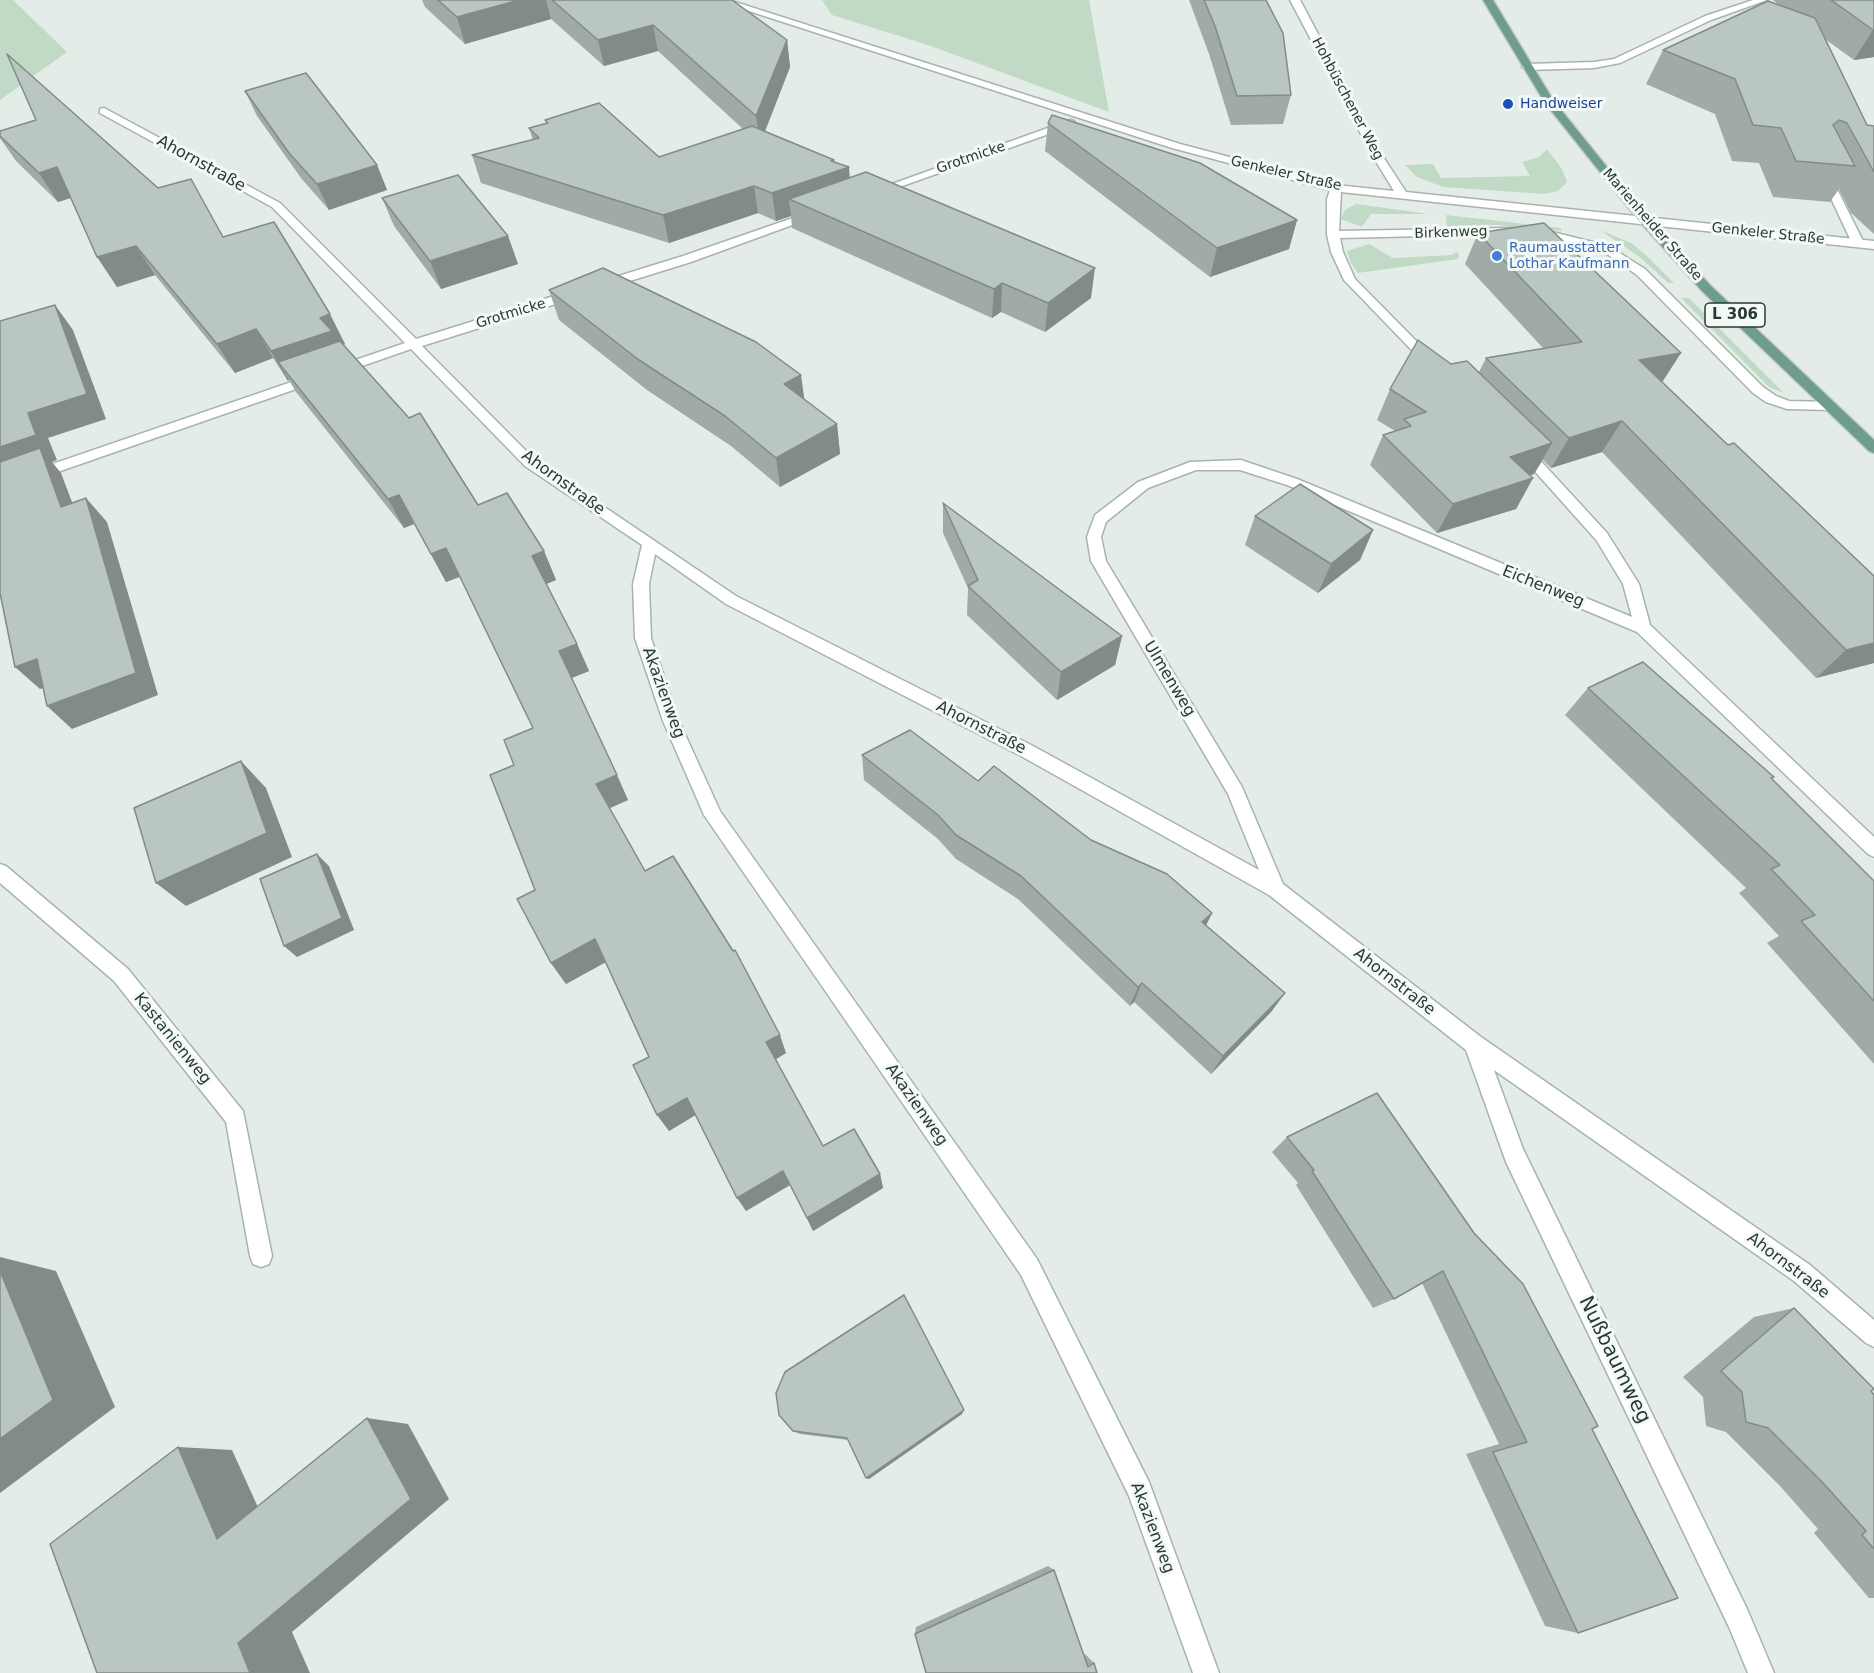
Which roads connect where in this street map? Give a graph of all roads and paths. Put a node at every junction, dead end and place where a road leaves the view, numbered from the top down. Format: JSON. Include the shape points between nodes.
{"nodes":[{"id":1,"x":720,"y":0,"type":"edge"},
{"id":2,"x":1295,"y":0,"type":"edge"},
{"id":3,"x":1488,"y":0,"type":"edge"},
{"id":4,"x":1762,"y":0,"type":"edge"},
{"id":5,"x":1527,"y":67,"type":"junction"},
{"id":6,"x":104,"y":111,"type":"dead end"},
{"id":7,"x":1089,"y":117,"type":"junction"},
{"id":8,"x":1817,"y":160,"type":"edge"},
{"id":9,"x":1336,"y":188,"type":"junction"},
{"id":10,"x":866,"y":196,"type":"edge"},
{"id":11,"x":1403,"y":196,"type":"junction"},
{"id":12,"x":821,"y":211,"type":"edge"},
{"id":13,"x":1644,"y":220,"type":"junction"},
{"id":14,"x":1333,"y":235,"type":"junction"},
{"id":15,"x":1858,"y":243,"type":"junction"},
{"id":16,"x":1874,"y":245,"type":"edge"},
{"id":17,"x":411,"y":345,"type":"junction"},
{"id":18,"x":1443,"y":374,"type":"edge"},
{"id":19,"x":1830,"y":406,"type":"junction"},
{"id":20,"x":1515,"y":442,"type":"edge"},
{"id":21,"x":1874,"y":448,"type":"edge"},
{"id":22,"x":1143,"y":485,"type":"joint"},
{"id":23,"x":0,"y":487,"type":"edge"},
{"id":24,"x":651,"y":543,"type":"junction"},
{"id":25,"x":1643,"y":628,"type":"junction"},
{"id":26,"x":1874,"y":849,"type":"edge"},
{"id":27,"x":0,"y":872,"type":"edge"},
{"id":28,"x":1276,"y":889,"type":"junction"},
{"id":29,"x":1474,"y":1044,"type":"junction"},
{"id":30,"x":261,"y":1256,"type":"dead end"},
{"id":31,"x":1874,"y":1335,"type":"edge"},
{"id":32,"x":1206,"y":1673,"type":"edge"},
{"id":33,"x":1761,"y":1673,"type":"edge"}],
"edges":[{"from":1,"to":7,"type":"street","name":"Genkeler Straße"},
{"from":2,"to":11,"type":"street","name":"Hohbüschener Weg"},
{"from":3,"to":5,"type":"main road","name":"Marienheider Straße","number":"L 306"},
{"from":4,"to":5,"type":"street","via":[[1708,18],[1617,61]]},
{"from":5,"to":13,"type":"main road","name":"Marienheider Straße","number":"L 306","via":[[1549,101]]},
{"from":6,"to":17,"type":"street","name":"Ahornstraße","via":[[276,205]]},
{"from":7,"to":9,"type":"street","name":"Genkeler Straße","via":[[1221,159]]},
{"from":7,"to":10,"type":"street","name":"Grotmicke"},
{"from":8,"to":15,"type":"street"},
{"from":9,"to":11,"type":"street","name":"Genkeler Straße"},
{"from":9,"to":14,"type":"street"},
{"from":11,"to":13,"type":"street","name":"Genkeler Straße"},
{"from":12,"to":17,"type":"street","name":"Grotmicke","via":[[687,259]]},
{"from":13,"to":15,"type":"street","name":"Genkeler Straße"},
{"from":13,"to":19,"type":"main road","name":"Marienheider Straße","number":"L 306","via":[[1707,289]]},
{"from":14,"to":18,"type":"street","via":[[1350,280]]},
{"from":14,"to":19,"type":"street","name":"Birkenweg","via":[[1511,231],[1593,244],[1641,272],[1771,399],[1787,405]]},
{"from":15,"to":16,"type":"street","name":"Genkeler Straße"},
{"from":17,"to":23,"type":"street","name":"Grotmicke"},
{"from":17,"to":24,"type":"street","name":"Ahornstraße","via":[[530,463]]},
{"from":19,"to":21,"type":"main road","name":"Marienheider Straße","number":"L 306"},
{"from":20,"to":25,"type":"street","via":[[1602,537],[1631,584]]},
{"from":22,"to":25,"type":"street","name":"Eichenweg","via":[[1195,465],[1241,465],[1292,482]]},
{"from":22,"to":28,"type":"street","name":"Ulmenweg","via":[[1100,519],[1094,537],[1099,561],[1236,792]]},
{"from":24,"to":28,"type":"street","name":"Ahornstraße","via":[[731,600],[1027,751]]},
{"from":24,"to":32,"type":"street","name":"Akazienweg","via":[[641,584],[643,638],[671,721],[713,815],[1029,1267],[1140,1491]]},
{"from":25,"to":26,"type":"street","name":"Eichenweg"},
{"from":27,"to":30,"type":"street","name":"Kastanienweg","via":[[120,975],[236,1118]]},
{"from":28,"to":29,"type":"street","name":"Ahornstraße"},
{"from":29,"to":31,"type":"street","name":"Ahornstraße","via":[[1802,1273]]},
{"from":29,"to":33,"type":"street","name":"Nußbaumweg","via":[[1514,1154]]}]}
